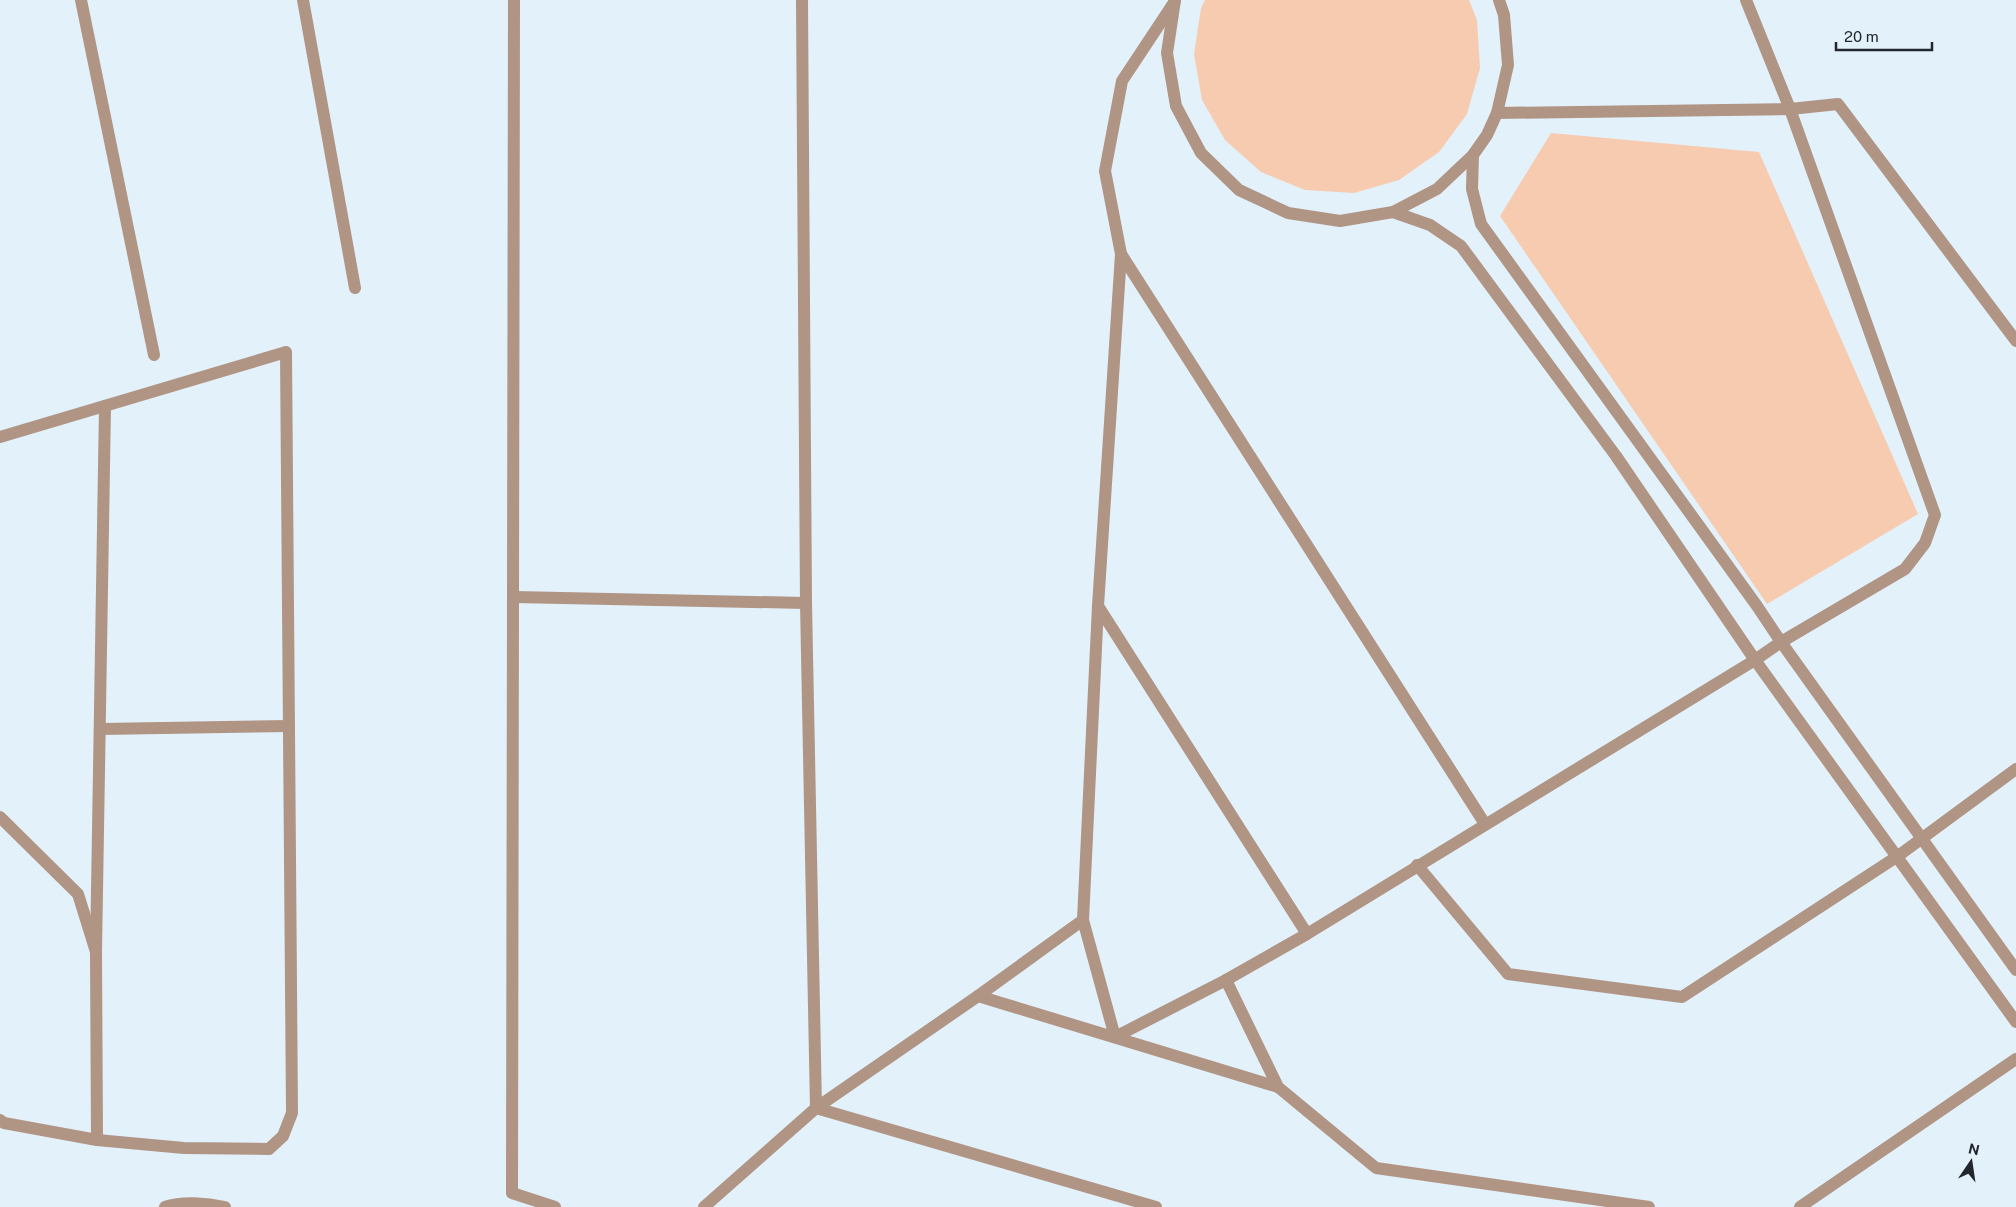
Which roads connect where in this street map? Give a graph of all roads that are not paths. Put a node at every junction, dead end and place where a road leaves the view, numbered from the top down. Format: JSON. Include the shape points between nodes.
{"nodes":[{"id":1,"x":81,"y":0,"type":"edge"},
{"id":2,"x":303,"y":0,"type":"edge"},
{"id":3,"x":514,"y":0,"type":"edge"},
{"id":4,"x":802,"y":0,"type":"edge"},
{"id":5,"x":1175,"y":0,"type":"edge"},
{"id":6,"x":1499,"y":0,"type":"edge"},
{"id":7,"x":1746,"y":0,"type":"edge"},
{"id":8,"x":1790,"y":109,"type":"junction"},
{"id":9,"x":1497,"y":113,"type":"junction"},
{"id":10,"x":1473,"y":155,"type":"junction"},
{"id":11,"x":1393,"y":212,"type":"junction"},
{"id":12,"x":1121,"y":254,"type":"junction"},
{"id":13,"x":356,"y":288,"type":"dead end"},
{"id":14,"x":2016,"y":340,"type":"edge"},
{"id":15,"x":154,"y":355,"type":"dead end"},
{"id":16,"x":106,"y":406,"type":"junction"},
{"id":17,"x":0,"y":438,"type":"edge"},
{"id":18,"x":514,"y":598,"type":"junction"},
{"id":19,"x":806,"y":603,"type":"junction"},
{"id":20,"x":1098,"y":606,"type":"junction"},
{"id":21,"x":1781,"y":642,"type":"junction"},
{"id":22,"x":1755,"y":660,"type":"junction"},
{"id":23,"x":289,"y":726,"type":"junction"},
{"id":24,"x":100,"y":729,"type":"junction"},
{"id":25,"x":2016,"y":769,"type":"edge"},
{"id":26,"x":0,"y":816,"type":"edge"},
{"id":27,"x":1485,"y":824,"type":"junction"},
{"id":28,"x":1921,"y":839,"type":"junction"},
{"id":29,"x":1898,"y":856,"type":"junction"},
{"id":30,"x":1418,"y":865,"type":"junction"},
{"id":31,"x":1083,"y":920,"type":"junction"},
{"id":32,"x":1307,"y":934,"type":"junction"},
{"id":33,"x":96,"y":952,"type":"junction"},
{"id":34,"x":2016,"y":970,"type":"edge"},
{"id":35,"x":1226,"y":980,"type":"junction"},
{"id":36,"x":978,"y":996,"type":"junction"},
{"id":37,"x":2016,"y":1022,"type":"edge"},
{"id":38,"x":1115,"y":1037,"type":"junction"},
{"id":39,"x":2016,"y":1059,"type":"edge"},
{"id":40,"x":1278,"y":1087,"type":"junction"},
{"id":41,"x":816,"y":1108,"type":"junction"},
{"id":42,"x":0,"y":1120,"type":"edge"},
{"id":43,"x":97,"y":1140,"type":"junction"},
{"id":44,"x":179,"y":1206,"type":"edge"},
{"id":45,"x":164,"y":1207,"type":"edge"},
{"id":46,"x":225,"y":1207,"type":"edge"},
{"id":47,"x":555,"y":1207,"type":"edge"},
{"id":48,"x":704,"y":1207,"type":"edge"},
{"id":49,"x":1156,"y":1207,"type":"edge"},
{"id":50,"x":1649,"y":1207,"type":"edge"},
{"id":51,"x":1800,"y":1207,"type":"edge"}],
"edges":[{"from":1,"to":15,"type":"street"},
{"from":2,"to":13,"type":"street"},
{"from":3,"to":18,"type":"street"},
{"from":4,"to":19,"type":"street"},
{"from":5,"to":11,"type":"street","via":[[1167,54],[1176,106],[1201,153],[1240,190],[1288,213],[1340,221]]},
{"from":5,"to":12,"type":"street","via":[[1122,81],[1105,171]]},
{"from":6,"to":9,"type":"street","via":[[1504,15],[1508,65]]},
{"from":7,"to":8,"type":"street"},
{"from":8,"to":9,"type":"street"},
{"from":8,"to":14,"type":"street","via":[[1838,104]]},
{"from":8,"to":21,"type":"street","via":[[1935,516],[1925,543],[1905,568]]},
{"from":9,"to":10,"type":"street"},
{"from":10,"to":11,"type":"street","via":[[1437,190]]},
{"from":10,"to":21,"type":"street","via":[[1472,189],[1481,224]]},
{"from":11,"to":22,"type":"street","via":[[1430,225],[1461,246],[1616,456]]},
{"from":12,"to":20,"type":"street"},
{"from":12,"to":27,"type":"street"},
{"from":16,"to":17,"type":"street"},
{"from":16,"to":23,"type":"street","via":[[286,352]]},
{"from":16,"to":24,"type":"street"},
{"from":18,"to":19,"type":"street"},
{"from":18,"to":47,"type":"street","via":[[512,1193]]},
{"from":19,"to":41,"type":"street"},
{"from":20,"to":31,"type":"street"},
{"from":20,"to":32,"type":"street"},
{"from":21,"to":22,"type":"street"},
{"from":21,"to":28,"type":"street"},
{"from":22,"to":27,"type":"street"},
{"from":22,"to":29,"type":"street"},
{"from":23,"to":24,"type":"street"},
{"from":23,"to":43,"type":"street","via":[[292,1113],[283,1136],[269,1150],[184,1148]]},
{"from":24,"to":33,"type":"street"},
{"from":25,"to":28,"type":"street"},
{"from":26,"to":33,"type":"street","via":[[78,894]]},
{"from":27,"to":30,"type":"street"},
{"from":28,"to":29,"type":"street"},
{"from":28,"to":34,"type":"street"},
{"from":29,"to":30,"type":"street","via":[[1682,997],[1508,974]]},
{"from":29,"to":37,"type":"street"},
{"from":30,"to":32,"type":"street"},
{"from":31,"to":36,"type":"street"},
{"from":31,"to":38,"type":"street"},
{"from":32,"to":35,"type":"street"},
{"from":33,"to":43,"type":"street"},
{"from":35,"to":38,"type":"street"},
{"from":35,"to":40,"type":"street"},
{"from":36,"to":38,"type":"street"},
{"from":36,"to":41,"type":"street"},
{"from":38,"to":40,"type":"street"},
{"from":39,"to":51,"type":"street"},
{"from":40,"to":50,"type":"street","via":[[1376,1168]]},
{"from":41,"to":48,"type":"street"},
{"from":41,"to":49,"type":"street"},
{"from":42,"to":43,"type":"street"},
{"from":44,"to":45,"type":"street"},
{"from":44,"to":46,"type":"street","via":[[210,1204]]}]}
